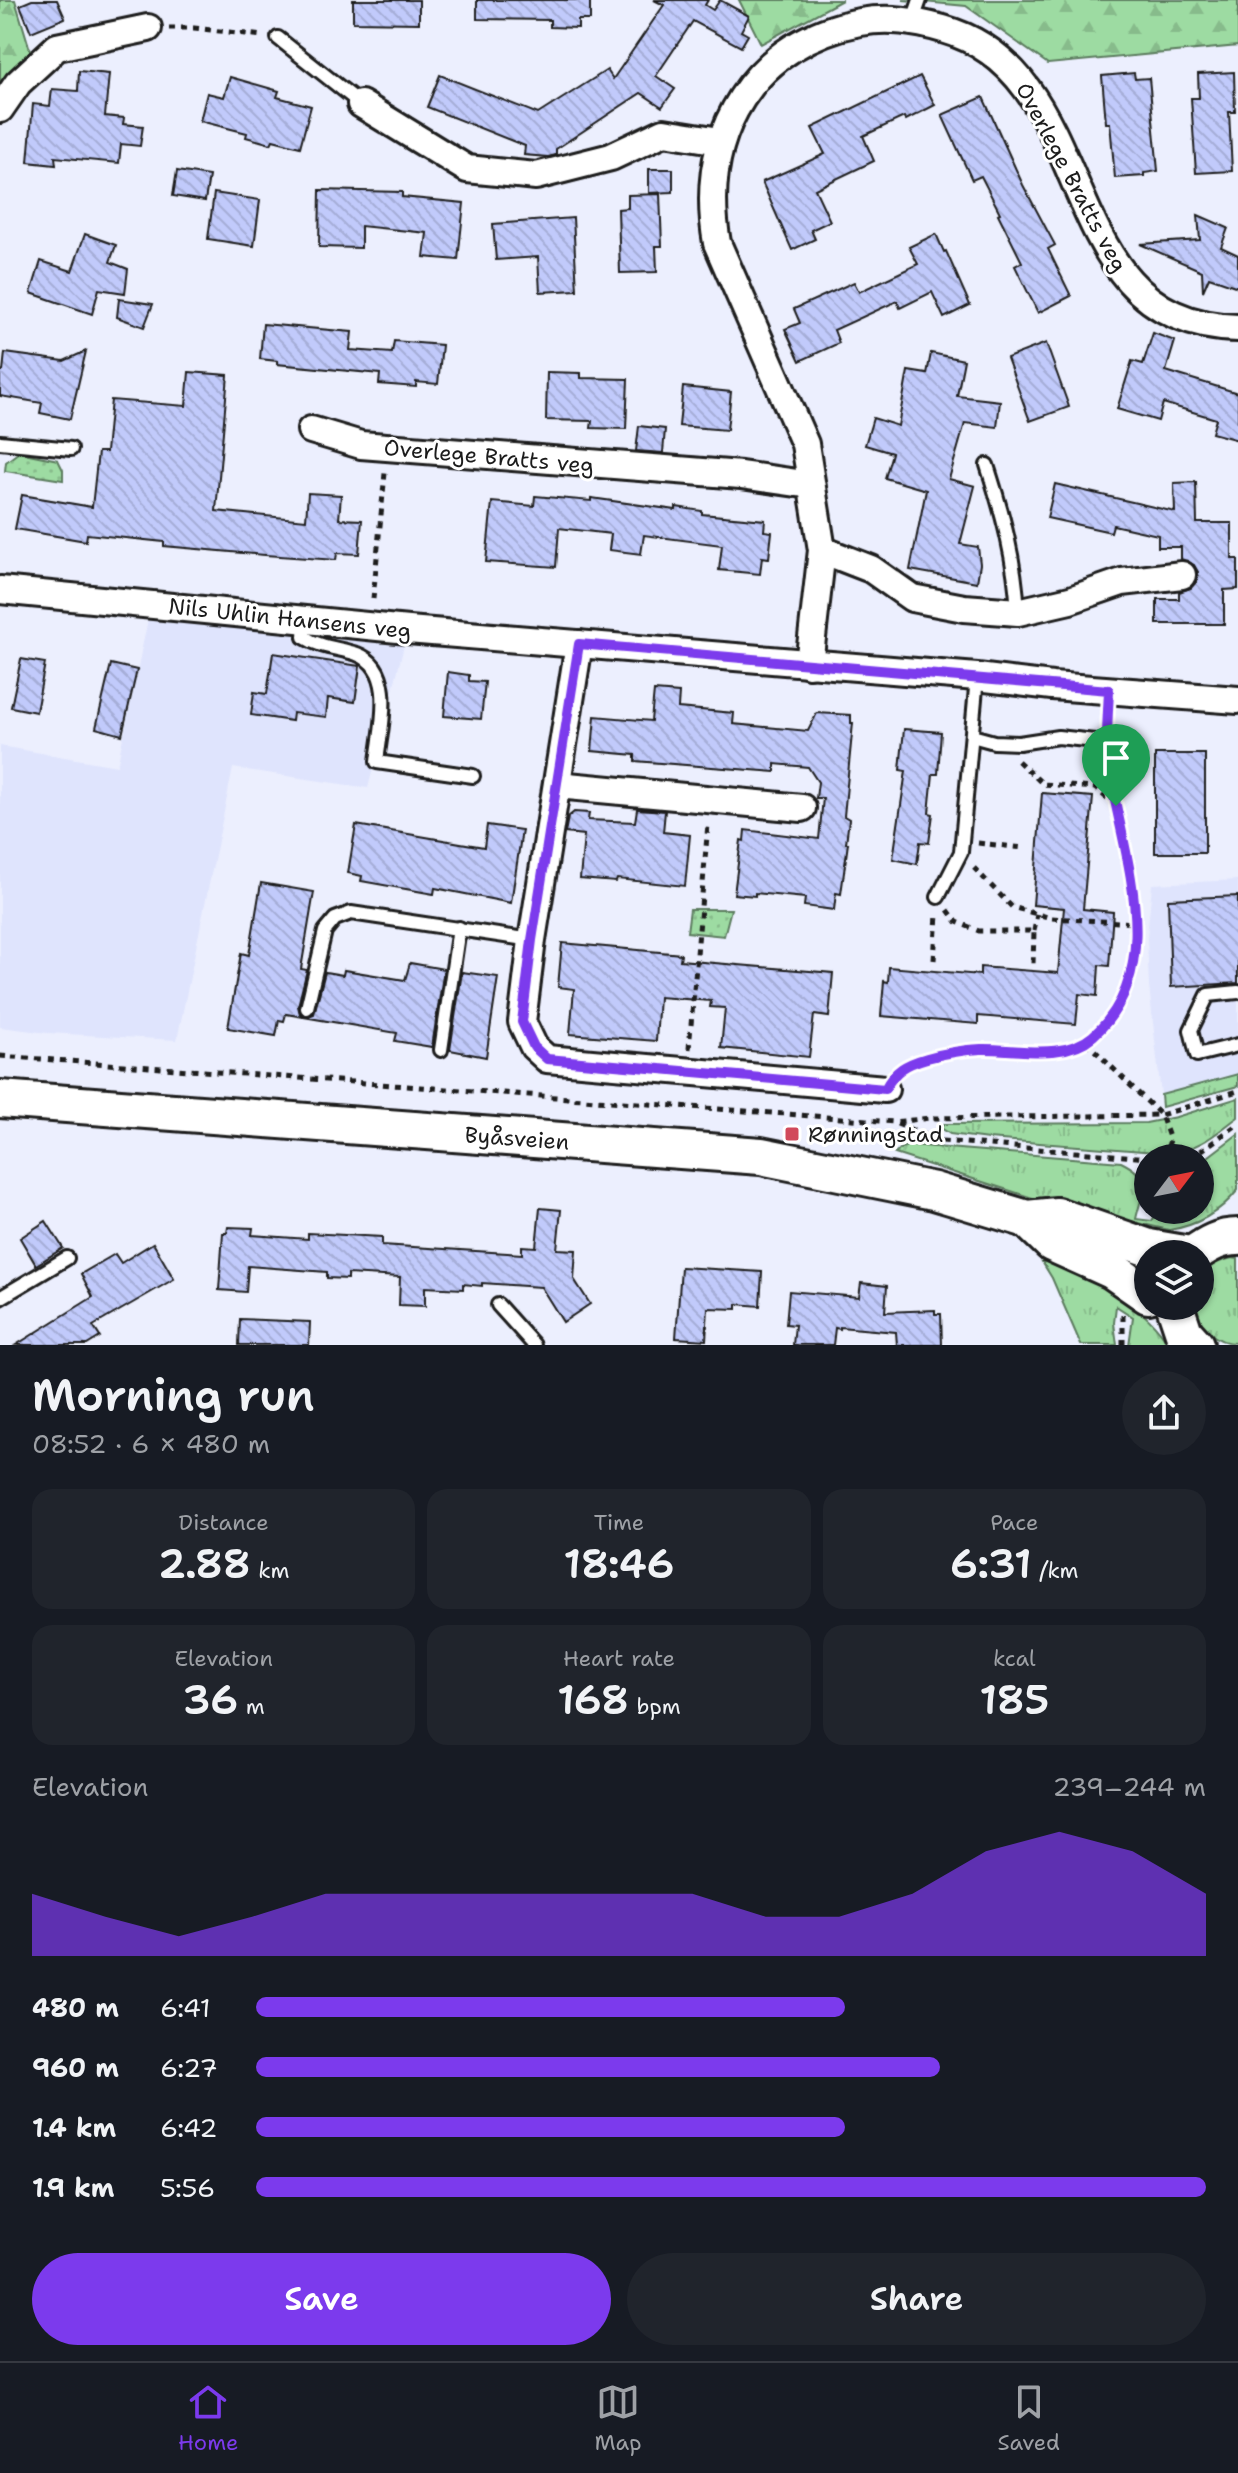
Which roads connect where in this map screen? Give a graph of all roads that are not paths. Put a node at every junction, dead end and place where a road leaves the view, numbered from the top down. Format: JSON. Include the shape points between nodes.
{"nodes":[{"id":1,"x":916,"y":10,"type":"edge"},
{"id":2,"x":148,"y":28,"type":"road end"},
{"id":3,"x":278,"y":38,"type":"road end"},
{"id":4,"x":361,"y":104,"type":"joint"},
{"id":5,"x":0,"y":109,"type":"edge"},
{"id":6,"x":720,"y":141,"type":"junction"},
{"id":7,"x":1238,"y":328,"type":"edge"},
{"id":8,"x":311,"y":430,"type":"dead end"},
{"id":9,"x":0,"y":442,"type":"edge"},
{"id":10,"x":71,"y":449,"type":"dead end"},
{"id":11,"x":987,"y":465,"type":"dead end"},
{"id":12,"x":811,"y":485,"type":"junction"},
{"id":13,"x":822,"y":550,"type":"junction"},
{"id":14,"x":1182,"y":575,"type":"dead end"},
{"id":15,"x":0,"y":590,"type":"edge"},
{"id":16,"x":1018,"y":612,"type":"junction"},
{"id":17,"x":305,"y":620,"type":"junction"},
{"id":18,"x":579,"y":644,"type":"junction"},
{"id":19,"x":809,"y":664,"type":"junction"},
{"id":20,"x":977,"y":677,"type":"junction"},
{"id":21,"x":1238,"y":700,"type":"edge"},
{"id":22,"x":972,"y":736,"type":"junction"},
{"id":23,"x":1101,"y":740,"type":"road end"},
{"id":24,"x":473,"y":776,"type":"dead end"},
{"id":25,"x":557,"y":785,"type":"junction"},
{"id":26,"x":802,"y":808,"type":"dead end"},
{"id":27,"x":938,"y":897,"type":"road end"},
{"id":28,"x":459,"y":928,"type":"junction"},
{"id":29,"x":532,"y":940,"type":"junction"},
{"id":30,"x":1238,"y":992,"type":"edge"},
{"id":31,"x":307,"y":1008,"type":"dead end"},
{"id":32,"x":1238,"y":1045,"type":"edge"},
{"id":33,"x":441,"y":1050,"type":"dead end"},
{"id":34,"x":885,"y":1089,"type":"road end"},
{"id":35,"x":0,"y":1099,"type":"edge"},
{"id":36,"x":1027,"y":1219,"type":"junction"},
{"id":37,"x":1238,"y":1237,"type":"edge"},
{"id":38,"x":1214,"y":1241,"type":"edge"},
{"id":39,"x":1134,"y":1243,"type":"edge"},
{"id":40,"x":67,"y":1258,"type":"dead end"},
{"id":41,"x":1134,"y":1288,"type":"edge"},
{"id":42,"x":0,"y":1298,"type":"edge"},
{"id":43,"x":498,"y":1305,"type":"dead end"},
{"id":44,"x":1171,"y":1320,"type":"edge"},
{"id":45,"x":534,"y":1345,"type":"edge"},
{"id":46,"x":1195,"y":1345,"type":"edge"}],
"edges":[{"from":1,"to":6,"type":"street","name":"Overlege Bratts veg","via":[[835,27],[789,50],[747,90]]},
{"from":1,"to":7,"type":"street","name":"Overlege Bratts veg","via":[[982,45],[1028,88],[1108,254],[1143,297],[1195,323]]},
{"from":2,"to":5,"type":"street","via":[[57,47],[18,83]]},
{"from":3,"to":4,"type":"lane"},
{"from":4,"to":6,"type":"street","via":[[467,169],[536,176],[611,157],[664,132]]},
{"from":6,"to":12,"type":"street","name":"Overlege Bratts veg","via":[[711,210],[717,243],[805,444]]},
{"from":8,"to":12,"type":"street","name":"Overlege Bratts veg","via":[[387,448]]},
{"from":9,"to":10,"type":"lane"},
{"from":11,"to":16,"type":"lane","via":[[1008,533]]},
{"from":12,"to":13,"type":"street","name":"Overlege Bratts veg"},
{"from":13,"to":16,"type":"street","via":[[871,569],[912,598]]},
{"from":13,"to":19,"type":"street","name":"Overlege Bratts veg"},
{"from":14,"to":16,"type":"street","via":[[1122,582]]},
{"from":15,"to":17,"type":"street","name":"Nils Uhlin Hansens veg"},
{"from":17,"to":18,"type":"street","name":"Nils Uhlin Hansens veg"},
{"from":17,"to":24,"type":"lane","via":[[304,637],[317,646],[358,654],[377,669],[383,697],[377,762]]},
{"from":18,"to":19,"type":"street","name":"Nils Uhlin Hansens veg"},
{"from":18,"to":25,"type":"street"},
{"from":19,"to":20,"type":"street","name":"Nils Uhlin Hansens veg"},
{"from":20,"to":21,"type":"street","name":"Nils Uhlin Hansens veg"},
{"from":20,"to":22,"type":"lane"},
{"from":22,"to":23,"type":"lane","via":[[1019,743],[1058,737]]},
{"from":22,"to":27,"type":"lane","via":[[961,852]]},
{"from":25,"to":26,"type":"street"},
{"from":25,"to":29,"type":"street"},
{"from":28,"to":29,"type":"lane"},
{"from":28,"to":31,"type":"lane","via":[[351,913],[335,919],[325,931]]},
{"from":28,"to":33,"type":"lane"},
{"from":29,"to":34,"type":"street","via":[[522,1022],[534,1047],[547,1059]]},
{"from":30,"to":32,"type":"lane","via":[[1208,995],[1191,1030],[1197,1055]]},
{"from":35,"to":36,"type":"main road","name":"Byåsveien","via":[[761,1156],[934,1191]]},
{"from":36,"to":39,"type":"main road","name":"Byåsveien","via":[[1057,1216]]},
{"from":36,"to":41,"type":"main road","name":"Byåsveien","via":[[1052,1243],[1112,1270]]},
{"from":37,"to":38,"type":"main road"},
{"from":40,"to":42,"type":"lane"},
{"from":43,"to":45,"type":"lane"},
{"from":44,"to":46,"type":"main road"}]}
